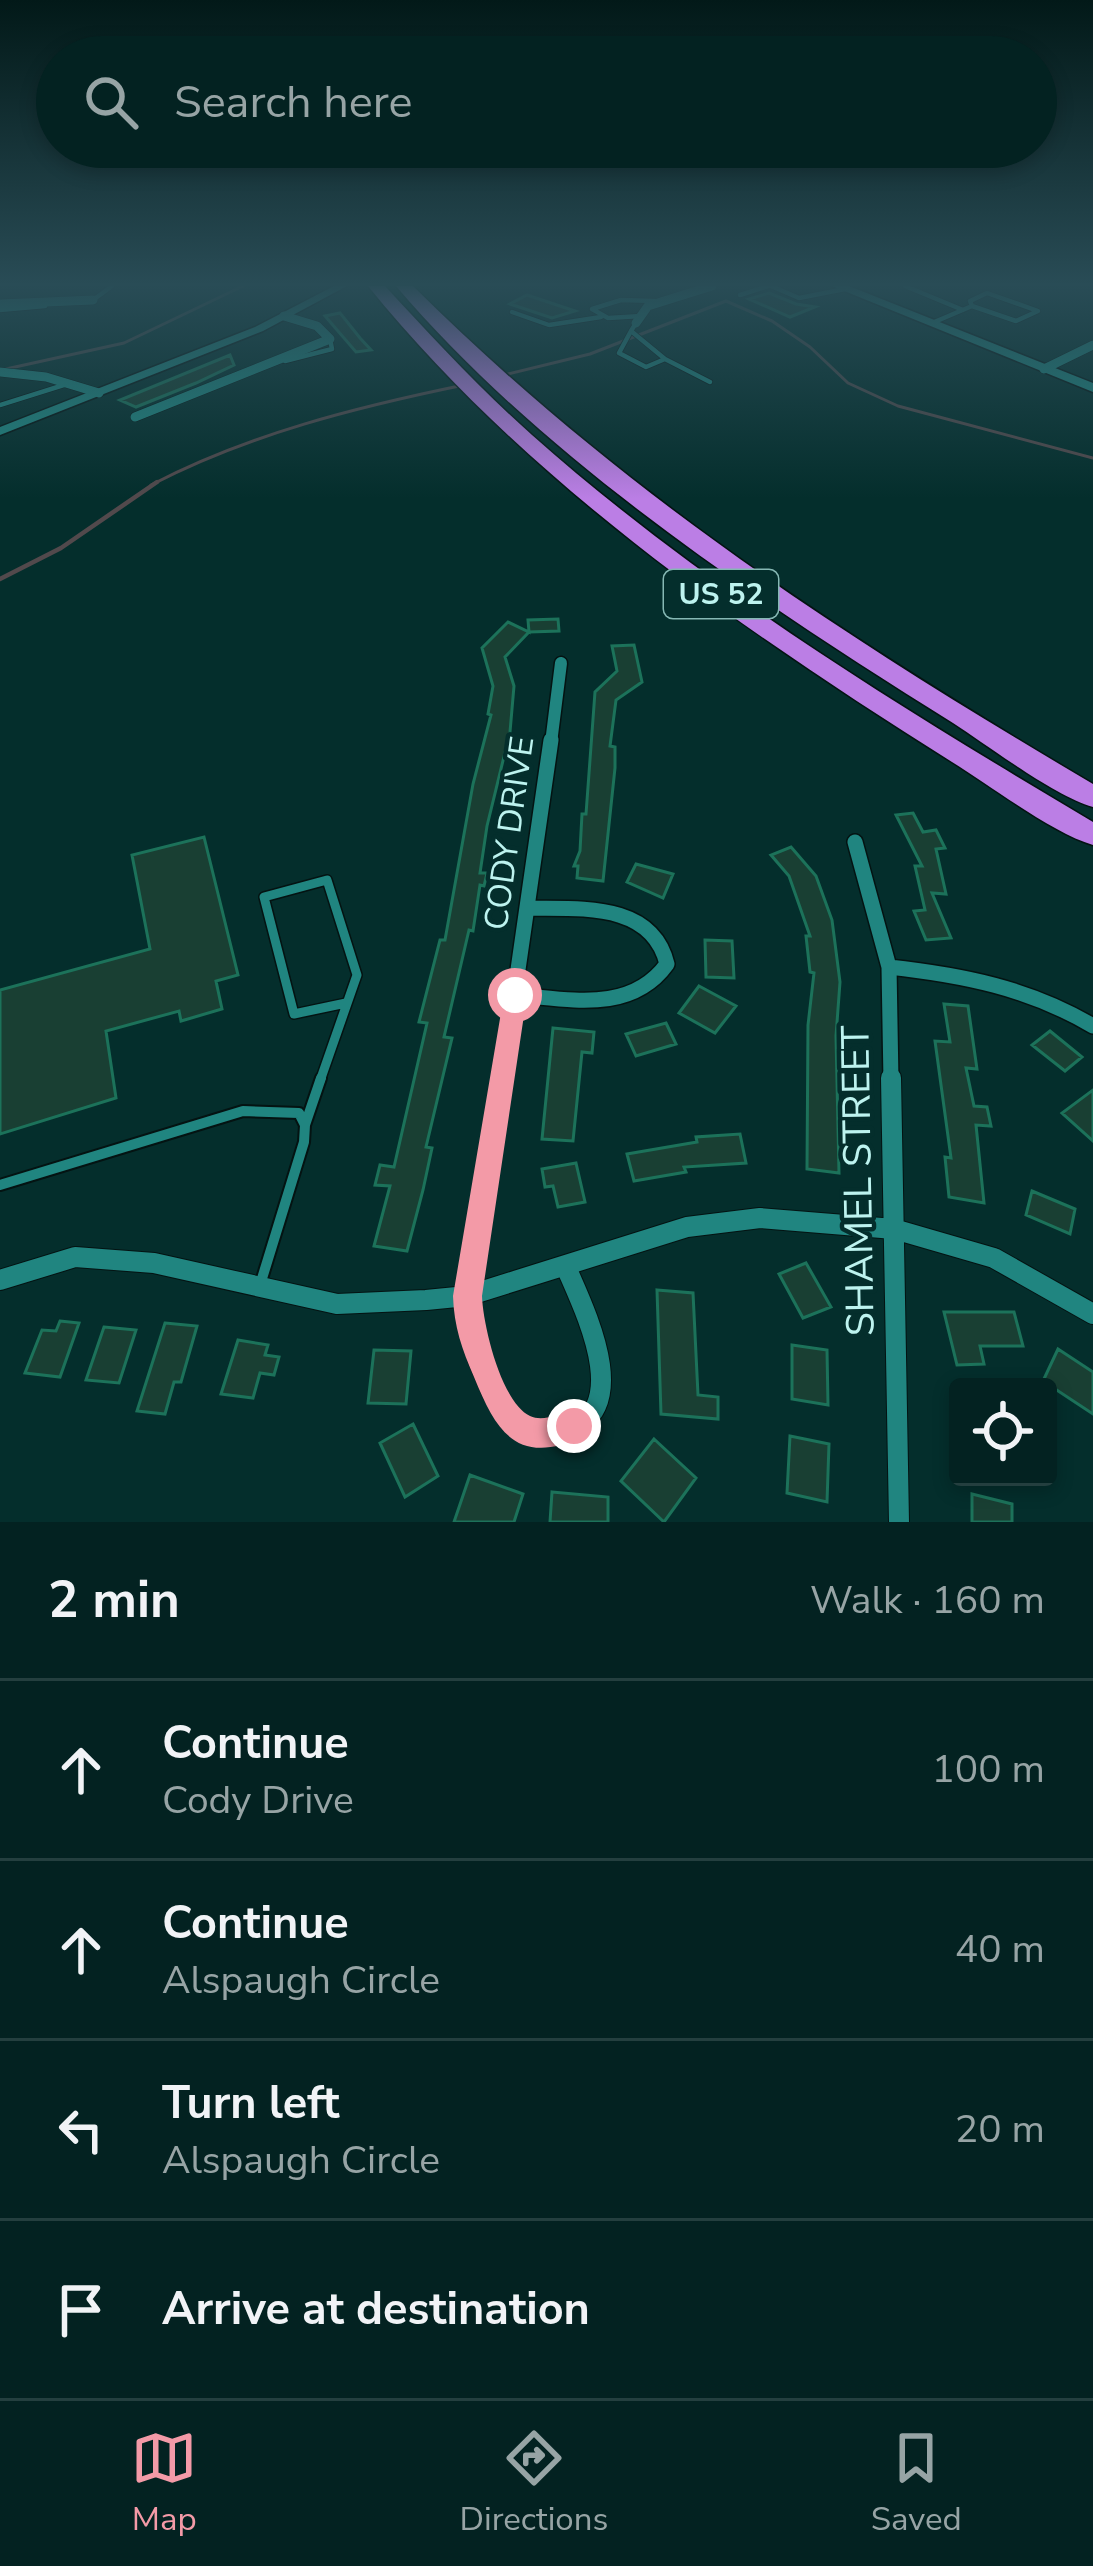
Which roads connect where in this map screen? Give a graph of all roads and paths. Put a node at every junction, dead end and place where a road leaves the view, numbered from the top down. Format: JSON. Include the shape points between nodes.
{"nodes":[{"id":1,"x":185,"y":357,"type":"edge"},
{"id":2,"x":276,"y":357,"type":"edge"},
{"id":3,"x":299,"y":357,"type":"edge"},
{"id":4,"x":455,"y":357,"type":"edge"},
{"id":5,"x":471,"y":357,"type":"edge"},
{"id":6,"x":627,"y":357,"type":"edge"},
{"id":7,"x":662,"y":357,"type":"edge"},
{"id":8,"x":1015,"y":357,"type":"edge"},
{"id":9,"x":1068,"y":357,"type":"edge"},
{"id":10,"x":665,"y":359,"type":"junction"},
{"id":11,"x":279,"y":362,"type":"dead end"},
{"id":12,"x":1044,"y":369,"type":"junction"},
{"id":13,"x":0,"y":372,"type":"edge"},
{"id":14,"x":710,"y":382,"type":"dead end"},
{"id":15,"x":68,"y":384,"type":"junction"},
{"id":16,"x":1091,"y":386,"type":"edge"},
{"id":17,"x":99,"y":393,"type":"junction"},
{"id":18,"x":0,"y":405,"type":"edge"},
{"id":19,"x":135,"y":417,"type":"dead end"},
{"id":20,"x":0,"y":431,"type":"edge"},
{"id":21,"x":561,"y":663,"type":"dead end"},
{"id":22,"x":1093,"y":796,"type":"edge"},
{"id":23,"x":1093,"y":835,"type":"edge"},
{"id":24,"x":855,"y":842,"type":"dead end"},
{"id":25,"x":530,"y":908,"type":"junction"},
{"id":26,"x":889,"y":967,"type":"junction"},
{"id":27,"x":515,"y":995,"type":"junction"},
{"id":28,"x":346,"y":1003,"type":"junction"},
{"id":29,"x":1093,"y":1026,"type":"edge"},
{"id":30,"x":302,"y":1119,"type":"junction"},
{"id":31,"x":0,"y":1185,"type":"edge"},
{"id":32,"x":894,"y":1228,"type":"junction"},
{"id":33,"x":566,"y":1267,"type":"junction"},
{"id":34,"x":0,"y":1280,"type":"edge"},
{"id":35,"x":260,"y":1286,"type":"junction"},
{"id":36,"x":467,"y":1296,"type":"junction"},
{"id":37,"x":1093,"y":1314,"type":"edge"},
{"id":38,"x":899,"y":1522,"type":"edge"}],
"edges":[{"from":1,"to":17,"type":"street"},
{"from":2,"to":19,"type":"street"},
{"from":3,"to":11,"type":"lane"},
{"from":4,"to":23,"type":"highway","number":"US 52","via":[[543,454],[679,564],[880,703]]},
{"from":5,"to":22,"type":"highway","number":"US 52","via":[[719,559]]},
{"from":6,"to":10,"type":"lane","via":[[646,367]]},
{"from":7,"to":10,"type":"lane"},
{"from":8,"to":12,"type":"main road"},
{"from":9,"to":12,"type":"street"},
{"from":10,"to":14,"type":"lane"},
{"from":12,"to":16,"type":"main road"},
{"from":13,"to":15,"type":"street"},
{"from":15,"to":17,"type":"street"},
{"from":15,"to":18,"type":"lane"},
{"from":17,"to":20,"type":"street"},
{"from":21,"to":25,"type":"street","name":"CODY DRIVE"},
{"from":24,"to":26,"type":"street","name":"SHAMEL STREET"},
{"from":25,"to":27,"type":"street","name":"CODY DRIVE"},
{"from":25,"to":27,"type":"street","via":[[639,921],[658,937],[668,964],[640,993]]},
{"from":26,"to":29,"type":"street","via":[[990,980]]},
{"from":26,"to":32,"type":"street","name":"SHAMEL STREET"},
{"from":27,"to":36,"type":"street","name":"CODY DRIVE"},
{"from":28,"to":28,"type":"lane","via":[[357,975],[327,880],[264,897],[294,1014]]},
{"from":28,"to":30,"type":"lane"},
{"from":30,"to":31,"type":"lane","via":[[243,1111]]},
{"from":30,"to":35,"type":"lane"},
{"from":32,"to":33,"type":"street","via":[[728,1220],[616,1246]]},
{"from":32,"to":37,"type":"street","via":[[994,1258]]},
{"from":32,"to":38,"type":"street","name":"SHAMEL STREET"},
{"from":33,"to":36,"type":"street"},
{"from":33,"to":36,"type":"street","via":[[603,1377],[593,1412],[574,1426],[526,1433],[501,1406],[469,1330]]},
{"from":34,"to":35,"type":"street","via":[[75,1257],[154,1263]]},
{"from":35,"to":36,"type":"street","via":[[337,1304]]}]}
